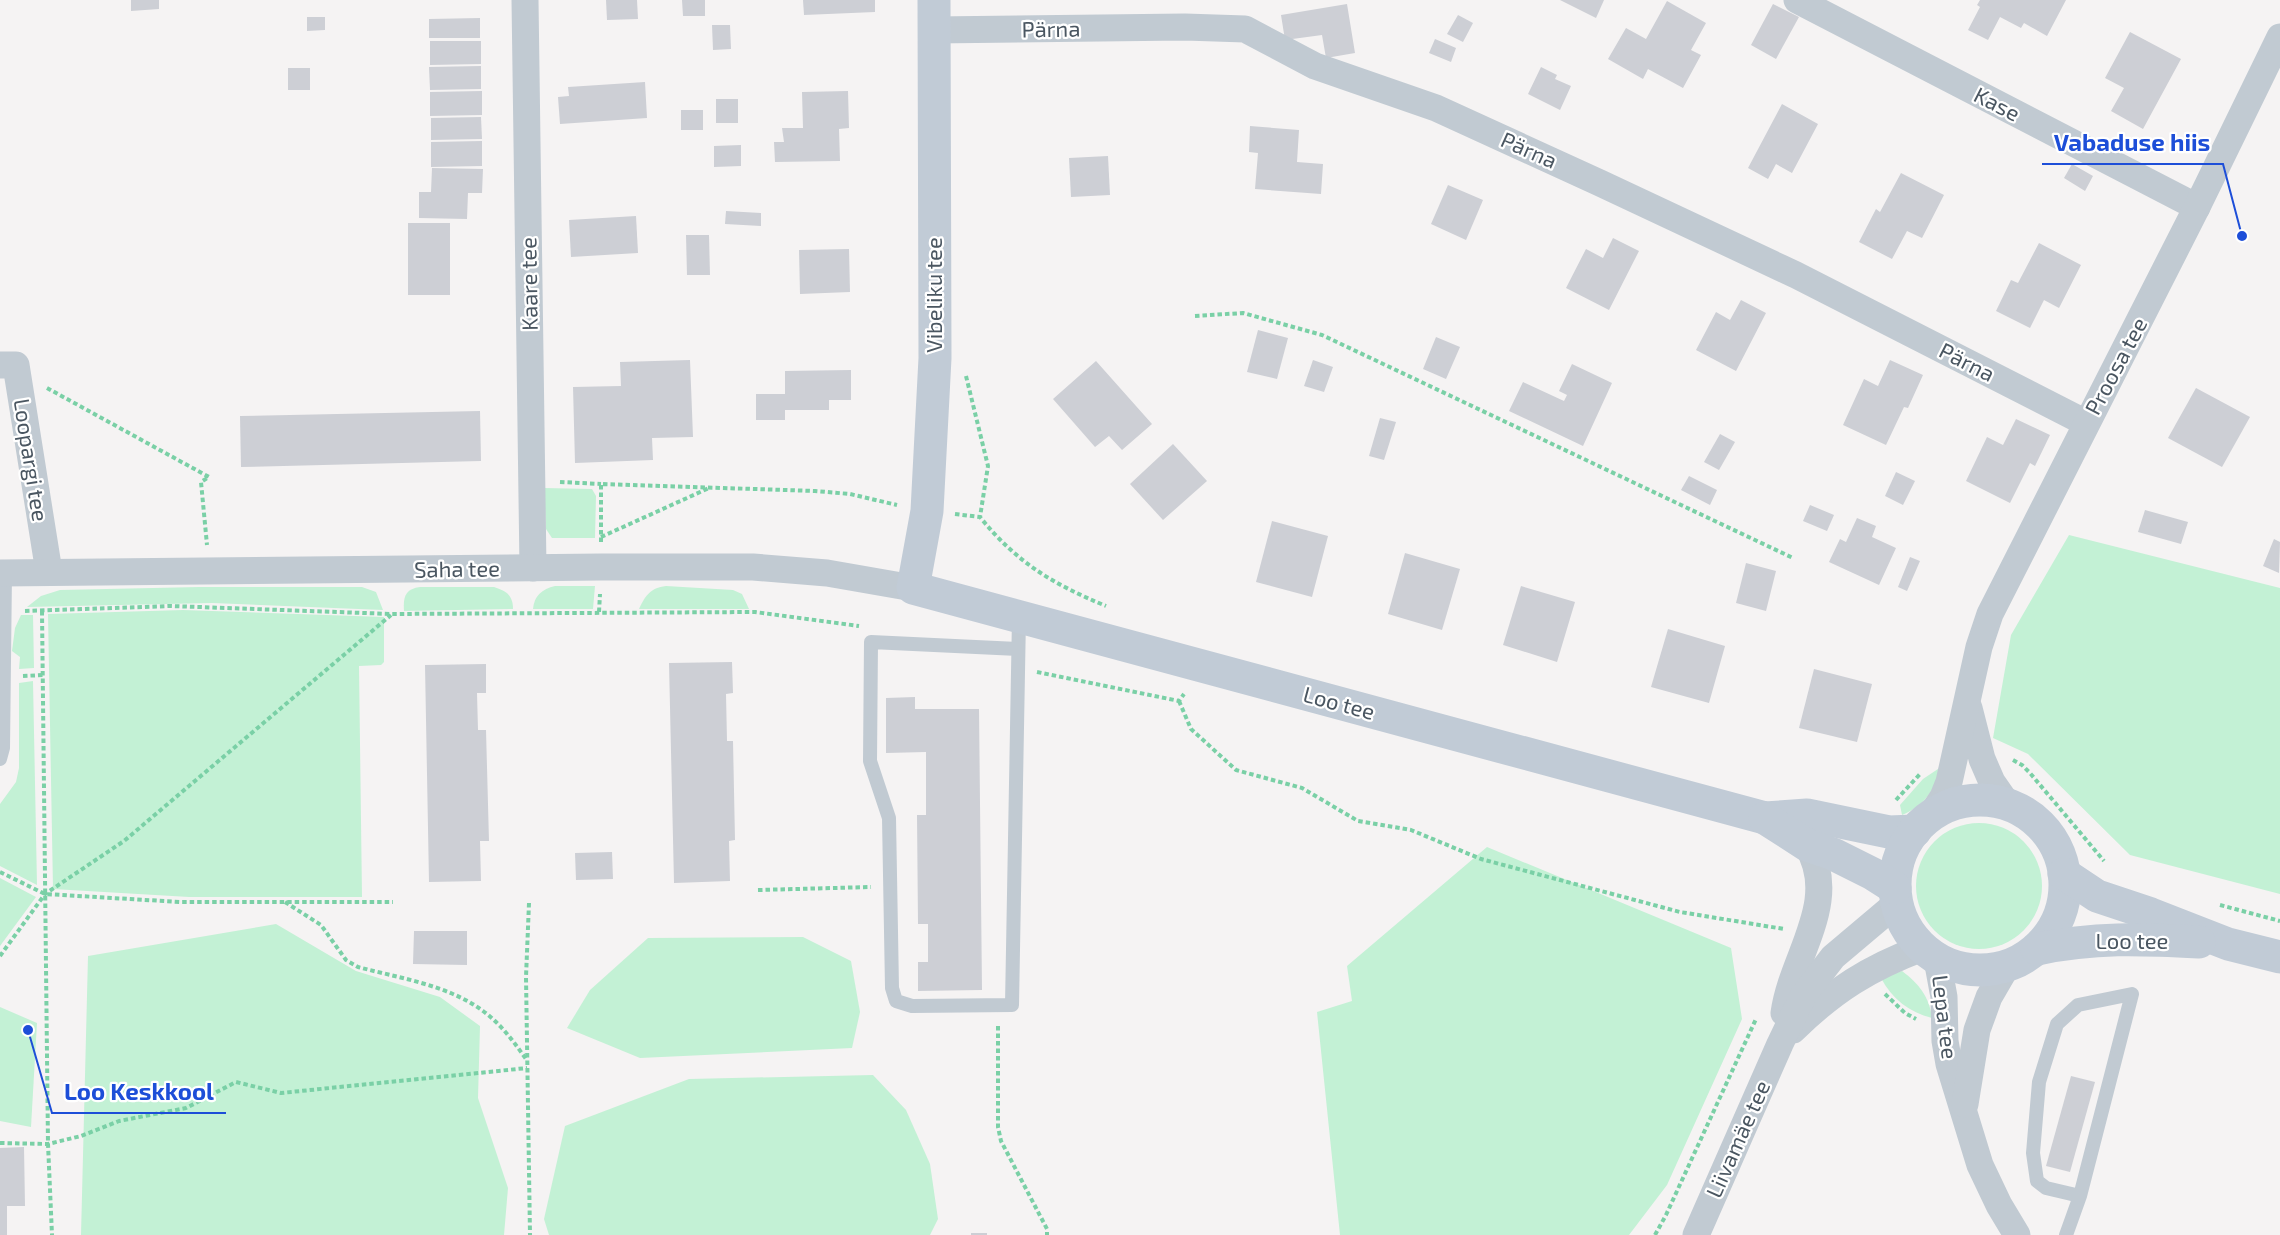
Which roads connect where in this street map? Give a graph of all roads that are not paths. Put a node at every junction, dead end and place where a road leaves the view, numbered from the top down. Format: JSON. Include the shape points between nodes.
{"nodes":[{"id":1,"x":525,"y":0,"type":"edge"},
{"id":2,"x":1797,"y":0,"type":"edge"},
{"id":3,"x":934,"y":15,"type":"edge"},
{"id":4,"x":2280,"y":37,"type":"edge"},
{"id":5,"x":2197,"y":207,"type":"junction"},
{"id":6,"x":9,"y":369,"type":"edge"},
{"id":7,"x":2086,"y":423,"type":"junction"},
{"id":8,"x":533,"y":568,"type":"junction"},
{"id":9,"x":50,"y":572,"type":"junction"},
{"id":10,"x":2,"y":573,"type":"edge"},
{"id":11,"x":913,"y":588,"type":"junction"},
{"id":12,"x":1019,"y":617,"type":"junction"},
{"id":13,"x":1018,"y":649,"type":"junction"},
{"id":14,"x":1967,"y":701,"type":"junction"},
{"id":15,"x":0,"y":759,"type":"edge"},
{"id":16,"x":2008,"y":805,"type":"junction"},
{"id":17,"x":1765,"y":818,"type":"junction"},
{"id":18,"x":1923,"y":823,"type":"junction"},
{"id":19,"x":1807,"y":845,"type":"junction"},
{"id":20,"x":2064,"y":874,"type":"junction"},
{"id":21,"x":1896,"y":896,"type":"junction"},
{"id":22,"x":2228,"y":944,"type":"junction"},
{"id":23,"x":2037,"y":949,"type":"junction"},
{"id":24,"x":1930,"y":954,"type":"junction"},
{"id":25,"x":2280,"y":957,"type":"edge"},
{"id":26,"x":2007,"y":966,"type":"junction"},
{"id":27,"x":1780,"y":1044,"type":"junction"},
{"id":28,"x":1964,"y":1108,"type":"junction"},
{"id":29,"x":2080,"y":1196,"type":"junction"},
{"id":30,"x":1696,"y":1235,"type":"edge"},
{"id":31,"x":2017,"y":1235,"type":"edge"},
{"id":32,"x":2066,"y":1235,"type":"edge"}],
"edges":[{"from":1,"to":8,"type":"street","name":"Kaare tee"},
{"from":2,"to":5,"type":"street","name":"Kase"},
{"from":3,"to":7,"type":"street","name":"Pärna","via":[[1245,29],[1315,66],[1436,108],[1600,183],[1796,275]]},
{"from":3,"to":11,"type":"street","name":"Vibeliku tee","via":[[934,358],[927,511]]},
{"from":4,"to":5,"type":"street","name":"Proosa tee"},
{"from":5,"to":7,"type":"street","name":"Proosa tee"},
{"from":6,"to":9,"type":"street","name":"Loopargi tee"},
{"from":7,"to":14,"type":"street","name":"Proosa tee","via":[[1990,614]]},
{"from":8,"to":9,"type":"street","name":"Saha tee"},
{"from":8,"to":11,"type":"street","name":"Saha tee","via":[[753,567],[827,573]]},
{"from":9,"to":10,"type":"street","name":"Saha tee"},
{"from":10,"to":15,"type":"lane","via":[[6,612]]},
{"from":11,"to":12,"type":"street","name":"Loo tee"},
{"from":12,"to":13,"type":"lane"},
{"from":12,"to":17,"type":"street","name":"Loo tee"},
{"from":13,"to":13,"type":"lane","via":[[1012,1005],[912,1006],[896,1001],[892,987],[889,818],[870,761],[871,642]]},
{"from":14,"to":16,"type":"street","name":"Proosa tee","via":[[1982,759]]},
{"from":14,"to":18,"type":"street","name":"Proosa tee","via":[[1949,782]]},
{"from":16,"to":18,"type":"street","via":[[1969,801],[1949,806]]},
{"from":16,"to":20,"type":"street","via":[[2025,813],[2052,839]]},
{"from":17,"to":18,"type":"street","name":"Loo tee","via":[[1807,815],[1889,832]]},
{"from":17,"to":19,"type":"street","name":"Loo tee"},
{"from":18,"to":21,"type":"street","via":[[1904,849],[1897,868]]},
{"from":19,"to":21,"type":"street","name":"Loo tee","via":[[1873,874]]},
{"from":19,"to":27,"type":"street","via":[[1818,868],[1820,891],[1787,994]]},
{"from":20,"to":22,"type":"street","name":"Loo tee","via":[[2097,896]]},
{"from":20,"to":23,"type":"street","via":[[2065,895],[2060,915]]},
{"from":21,"to":24,"type":"street","via":[[1902,920]]},
{"from":21,"to":27,"type":"street","name":"Liivamäe tee","via":[[1818,975],[1803,996]]},
{"from":22,"to":23,"type":"street","name":"Loo tee","via":[[2116,938]]},
{"from":22,"to":25,"type":"street","name":"Loo tee"},
{"from":23,"to":26,"type":"street"},
{"from":24,"to":26,"type":"street","via":[[1972,970]]},
{"from":24,"to":27,"type":"street","name":"Liivamäe tee","via":[[1894,959],[1840,988]]},
{"from":24,"to":28,"type":"street","name":"Lepa tee","via":[[1944,996],[1944,1041],[1949,1064]]},
{"from":26,"to":28,"type":"street","name":"Lepa tee","via":[[1977,1030]]},
{"from":27,"to":30,"type":"street","name":"Liivamäe tee"},
{"from":28,"to":31,"type":"street","name":"Lepa tee","via":[[1980,1165]]},
{"from":29,"to":29,"type":"lane","via":[[2120,1039],[2132,994],[2078,1005],[2057,1024],[2039,1082],[2033,1153],[2037,1182]]},
{"from":29,"to":32,"type":"lane"}]}
